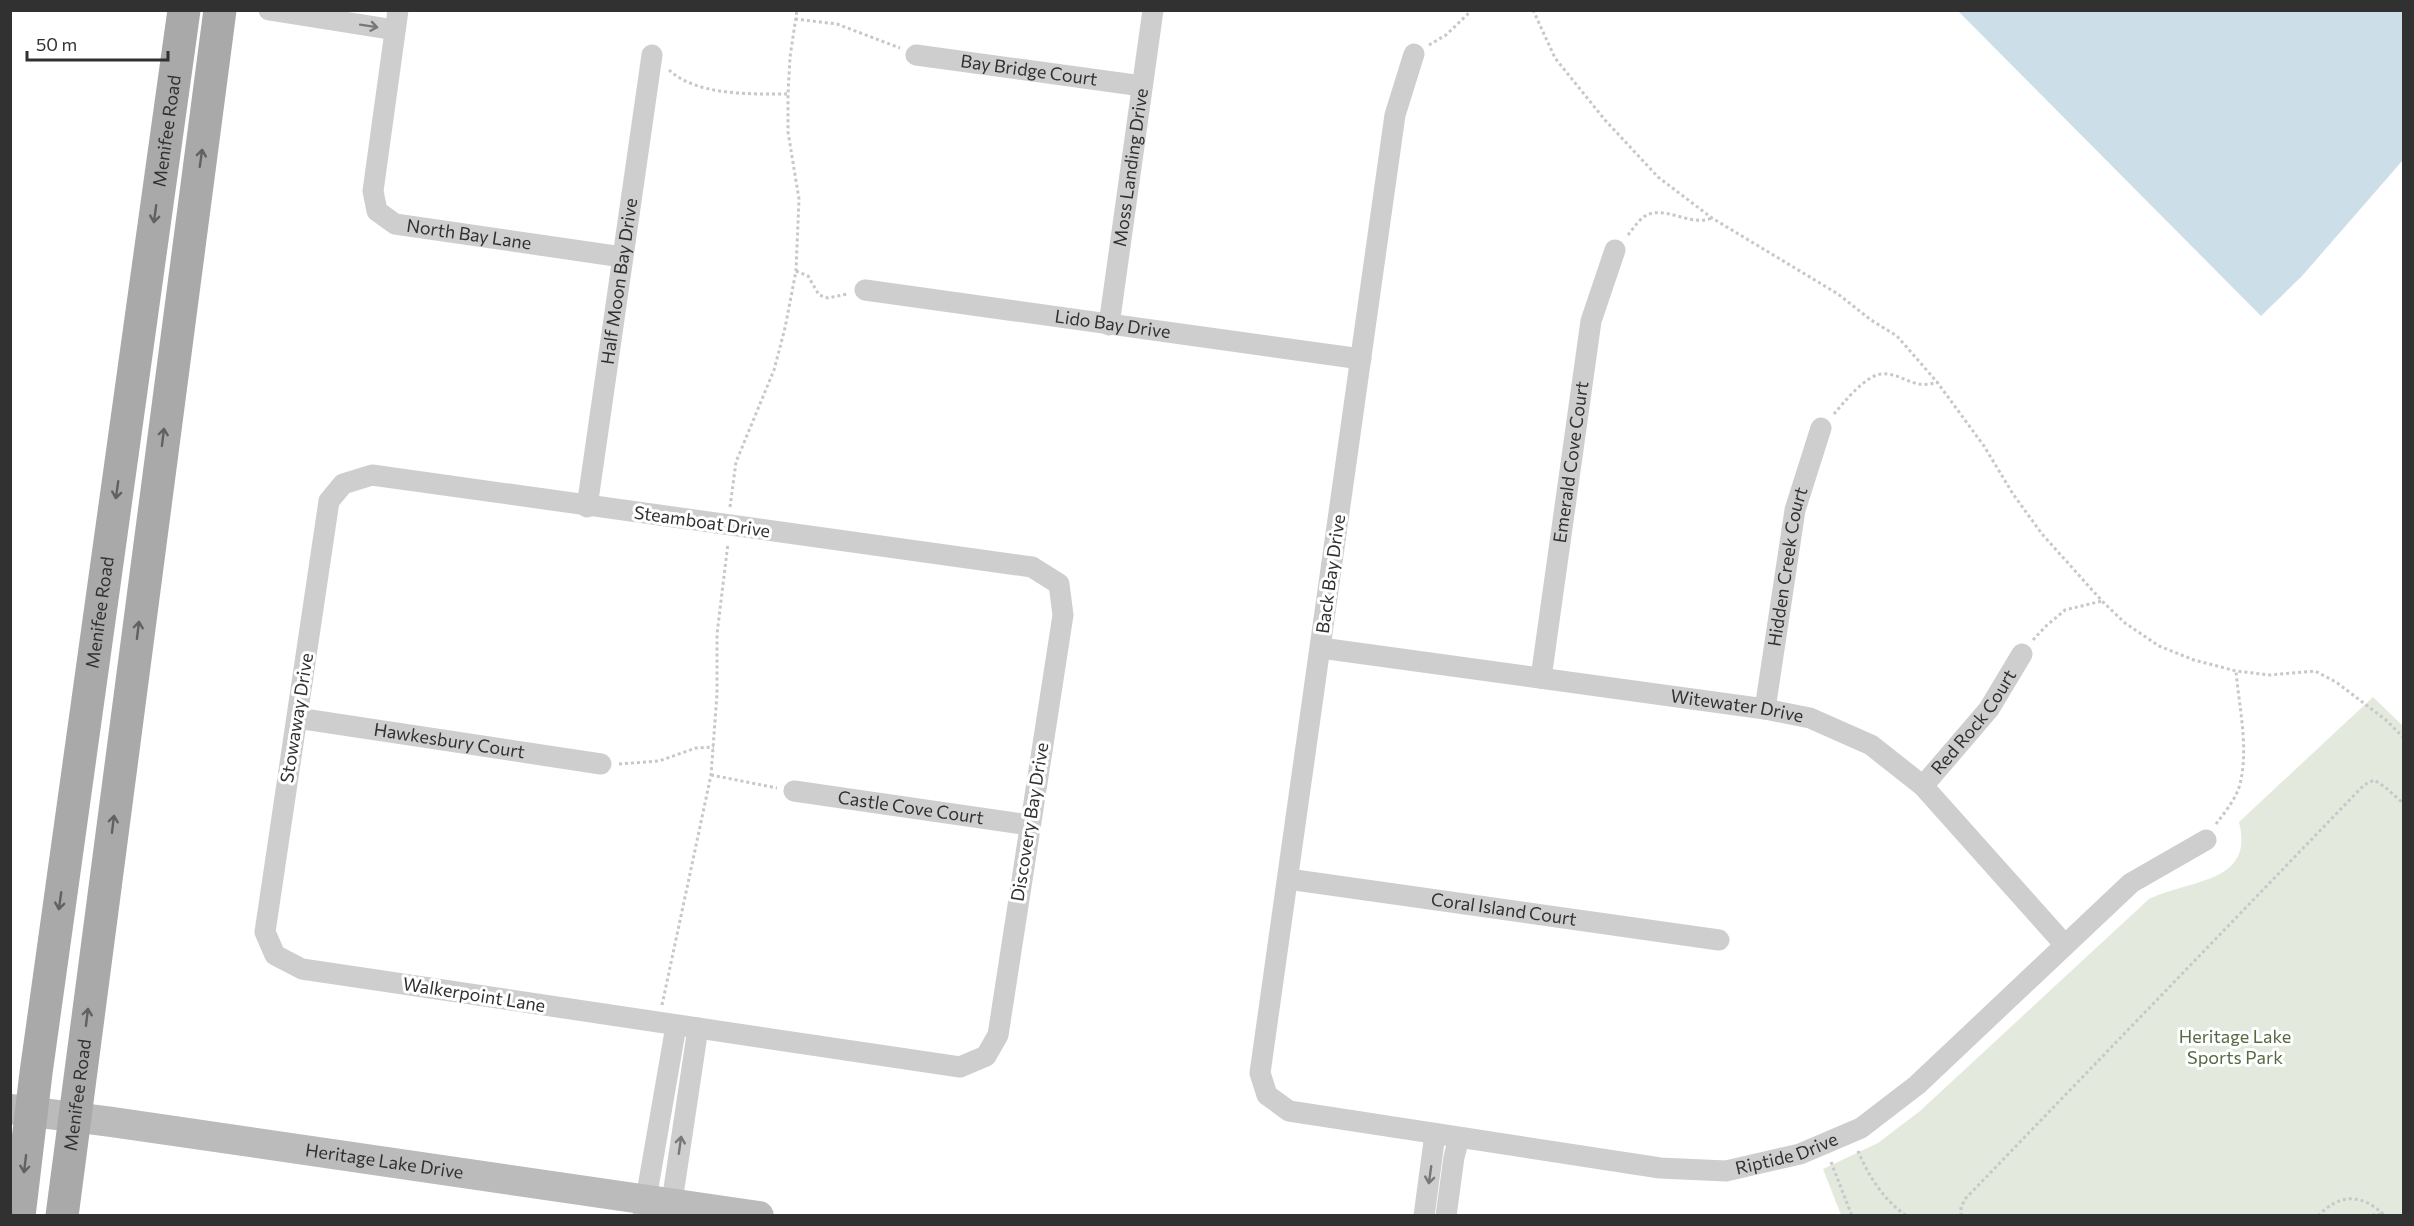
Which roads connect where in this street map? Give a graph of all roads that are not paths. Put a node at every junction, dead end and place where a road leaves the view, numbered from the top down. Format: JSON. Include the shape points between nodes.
{"nodes":[{"id":1,"x":184,"y":10,"type":"edge"},
{"id":2,"x":220,"y":10,"type":"edge"},
{"id":3,"x":269,"y":10,"type":"edge"},
{"id":4,"x":1153,"y":10,"type":"edge"},
{"id":5,"x":397,"y":20,"type":"edge"},
{"id":6,"x":1414,"y":54,"type":"road end"},
{"id":7,"x":652,"y":55,"type":"road end"},
{"id":8,"x":916,"y":55,"type":"road end"},
{"id":9,"x":1143,"y":86,"type":"junction"},
{"id":10,"x":1616,"y":250,"type":"road end"},
{"id":11,"x":622,"y":257,"type":"junction"},
{"id":12,"x":865,"y":290,"type":"road end"},
{"id":13,"x":1109,"y":325,"type":"junction"},
{"id":14,"x":1361,"y":359,"type":"junction"},
{"id":15,"x":1821,"y":428,"type":"road end"},
{"id":16,"x":343,"y":484,"type":"joint"},
{"id":17,"x":588,"y":507,"type":"junction"},
{"id":18,"x":1059,"y":584,"type":"joint"},
{"id":19,"x":1321,"y":648,"type":"junction"},
{"id":20,"x":2022,"y":654,"type":"road end"},
{"id":21,"x":1541,"y":678,"type":"junction"},
{"id":22,"x":1765,"y":709,"type":"junction"},
{"id":23,"x":297,"y":718,"type":"junction"},
{"id":24,"x":601,"y":764,"type":"road end"},
{"id":25,"x":1923,"y":786,"type":"junction"},
{"id":26,"x":794,"y":791,"type":"road end"},
{"id":27,"x":1029,"y":825,"type":"junction"},
{"id":28,"x":2206,"y":840,"type":"road end"},
{"id":29,"x":1288,"y":879,"type":"junction"},
{"id":30,"x":1719,"y":940,"type":"dead end"},
{"id":31,"x":2065,"y":945,"type":"junction"},
{"id":32,"x":275,"y":955,"type":"joint"},
{"id":33,"x":676,"y":1026,"type":"junction"},
{"id":34,"x":698,"y":1028,"type":"junction"},
{"id":35,"x":986,"y":1056,"type":"joint"},
{"id":36,"x":1267,"y":1095,"type":"joint"},
{"id":37,"x":21,"y":1111,"type":"edge"},
{"id":38,"x":75,"y":1117,"type":"junction"},
{"id":39,"x":1435,"y":1134,"type":"junction"},
{"id":40,"x":1459,"y":1138,"type":"junction"},
{"id":41,"x":657,"y":1208,"type":"edge"},
{"id":42,"x":19,"y":1215,"type":"edge"},
{"id":43,"x":62,"y":1215,"type":"edge"},
{"id":44,"x":759,"y":1215,"type":"edge"},
{"id":45,"x":1425,"y":1215,"type":"edge"},
{"id":46,"x":1446,"y":1215,"type":"edge"}],
"edges":[{"from":1,"to":37,"type":"main road","name":"Menifee Road","one_way":true},
{"from":38,"to":2,"type":"main road","name":"Menifee Road","one_way":true},
{"from":3,"to":5,"type":"street","one_way":true},
{"from":4,"to":9,"type":"street","name":"Moss Landing Drive"},
{"from":5,"to":11,"type":"street","name":"North Bay Lane","via":[[373,191],[377,211],[395,224]]},
{"from":6,"to":14,"type":"street","name":"Back Bay Drive","via":[[1395,115]]},
{"from":7,"to":11,"type":"street","name":"Half Moon Bay Drive"},
{"from":8,"to":9,"type":"street","name":"Bay Bridge Court"},
{"from":9,"to":13,"type":"street","name":"Moss Landing Drive"},
{"from":10,"to":21,"type":"street","name":"Emerald Cove Court","via":[[1591,321]]},
{"from":11,"to":17,"type":"street","name":"Half Moon Bay Drive"},
{"from":12,"to":13,"type":"street","name":"Lido Bay Drive"},
{"from":13,"to":14,"type":"street","name":"Lido Bay Drive"},
{"from":14,"to":19,"type":"street","name":"Back Bay Drive"},
{"from":15,"to":22,"type":"street","name":"Hidden Creek Court","via":[[1795,510]]},
{"from":16,"to":17,"type":"street","name":"Steamboat Drive","via":[[372,475]]},
{"from":16,"to":23,"type":"street","name":"Stowaway Drive","via":[[329,501]]},
{"from":17,"to":18,"type":"street","name":"Steamboat Drive","via":[[1032,567]]},
{"from":18,"to":27,"type":"street","name":"Discovery Bay Drive","via":[[1063,615]]},
{"from":19,"to":21,"type":"street","name":"Witewater Drive"},
{"from":19,"to":29,"type":"street","name":"Back Bay Drive"},
{"from":20,"to":25,"type":"street","name":"Red Rock Court","via":[[1989,710]]},
{"from":21,"to":22,"type":"street","name":"Witewater Drive"},
{"from":22,"to":25,"type":"street","name":"Witewater Drive","via":[[1810,718],[1871,745]]},
{"from":23,"to":24,"type":"street","name":"Hawkesbury Court"},
{"from":23,"to":32,"type":"street","name":"Stowaway Drive","via":[[265,932]]},
{"from":25,"to":31,"type":"street","name":"Witewater Drive"},
{"from":26,"to":27,"type":"street","name":"Castle Cove Court"},
{"from":27,"to":35,"type":"street","name":"Discovery Bay Drive","via":[[998,1035]]},
{"from":28,"to":31,"type":"street","name":"Riptide Drive","via":[[2131,883]]},
{"from":29,"to":30,"type":"street","name":"Coral Island Court"},
{"from":29,"to":36,"type":"street","name":"Back Bay Drive","via":[[1260,1073]]},
{"from":31,"to":40,"type":"street","name":"Riptide Drive","via":[[1917,1085],[1861,1128],[1800,1154],[1726,1171],[1660,1168]]},
{"from":32,"to":33,"type":"street","name":"Walkerpoint Lane","via":[[302,969]]},
{"from":33,"to":34,"type":"street","name":"Walkerpoint Lane"},
{"from":33,"to":41,"type":"street"},
{"from":34,"to":35,"type":"street","name":"Walkerpoint Lane","via":[[960,1067]]},
{"from":41,"to":34,"type":"street","one_way":true},
{"from":36,"to":39,"type":"street","name":"Riptide Drive","via":[[1289,1112]]},
{"from":37,"to":38,"type":"street","name":"Heritage Lake Drive"},
{"from":37,"to":42,"type":"main road","name":"Menifee Road","one_way":true},
{"from":38,"to":41,"type":"street","name":"Heritage Lake Drive"},
{"from":38,"to":43,"type":"main road","name":"Menifee Road"},
{"from":39,"to":40,"type":"street","name":"Riptide Drive"},
{"from":39,"to":45,"type":"street","one_way":true},
{"from":40,"to":46,"type":"street"},
{"from":41,"to":44,"type":"street","name":"Heritage Lake Drive"}]}
